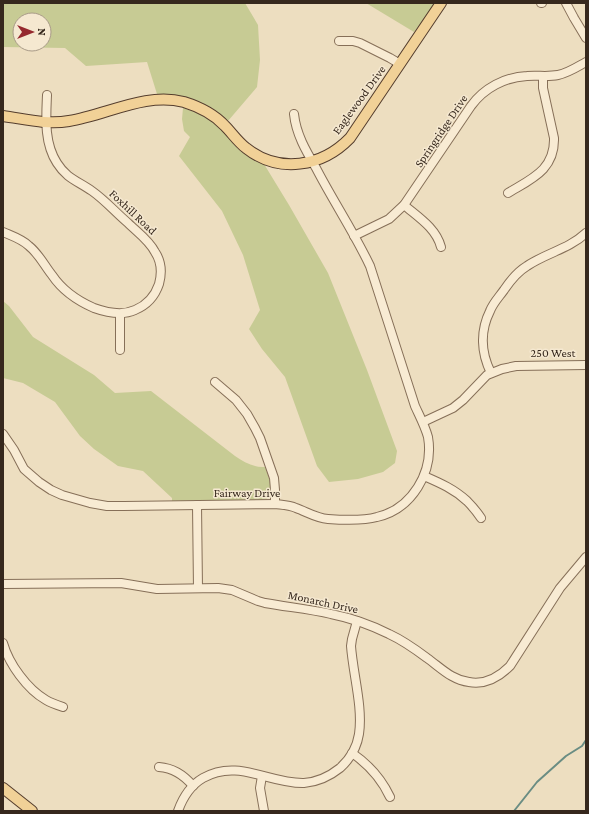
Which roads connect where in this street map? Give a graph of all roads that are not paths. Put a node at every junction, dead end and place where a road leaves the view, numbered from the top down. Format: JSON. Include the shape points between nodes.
{"nodes":[{"id":1,"x":441,"y":3,"type":"edge"},
{"id":2,"x":566,"y":3,"type":"edge"},
{"id":3,"x":586,"y":38,"type":"edge"},
{"id":4,"x":339,"y":41,"type":"dead end"},
{"id":5,"x":586,"y":62,"type":"edge"},
{"id":6,"x":400,"y":64,"type":"junction"},
{"id":7,"x":543,"y":76,"type":"junction"},
{"id":8,"x":47,"y":95,"type":"dead end"},
{"id":9,"x":294,"y":114,"type":"dead end"},
{"id":10,"x":3,"y":116,"type":"edge"},
{"id":11,"x":46,"y":123,"type":"junction"},
{"id":12,"x":312,"y":162,"type":"junction"},
{"id":13,"x":508,"y":193,"type":"dead end"},
{"id":14,"x":404,"y":205,"type":"junction"},
{"id":15,"x":3,"y":232,"type":"edge"},
{"id":16,"x":586,"y":233,"type":"edge"},
{"id":17,"x":354,"y":236,"type":"junction"},
{"id":18,"x":441,"y":247,"type":"dead end"},
{"id":19,"x":120,"y":314,"type":"junction"},
{"id":20,"x":120,"y":350,"type":"dead end"},
{"id":21,"x":586,"y":365,"type":"edge"},
{"id":22,"x":491,"y":373,"type":"junction"},
{"id":23,"x":215,"y":382,"type":"dead end"},
{"id":24,"x":423,"y":422,"type":"junction"},
{"id":25,"x":3,"y":434,"type":"edge"},
{"id":26,"x":6,"y":445,"type":"edge"},
{"id":27,"x":424,"y":476,"type":"junction"},
{"id":28,"x":275,"y":504,"type":"junction"},
{"id":29,"x":197,"y":505,"type":"junction"},
{"id":30,"x":481,"y":518,"type":"dead end"},
{"id":31,"x":586,"y":557,"type":"edge"},
{"id":32,"x":3,"y":584,"type":"edge"},
{"id":33,"x":198,"y":588,"type":"junction"},
{"id":34,"x":357,"y":621,"type":"junction"},
{"id":35,"x":3,"y":643,"type":"edge"},
{"id":36,"x":63,"y":707,"type":"dead end"},
{"id":37,"x":352,"y":753,"type":"junction"},
{"id":38,"x":159,"y":767,"type":"dead end"},
{"id":39,"x":262,"y":776,"type":"junction"},
{"id":40,"x":193,"y":786,"type":"junction"},
{"id":41,"x":3,"y":788,"type":"edge"},
{"id":42,"x":390,"y":797,"type":"dead end"},
{"id":43,"x":32,"y":811,"type":"edge"},
{"id":44,"x":178,"y":811,"type":"edge"},
{"id":45,"x":264,"y":811,"type":"edge"}],
"edges":[{"from":1,"to":6,"type":"main road","name":"Eaglewood Drive"},
{"from":2,"to":3,"type":"street"},
{"from":4,"to":6,"type":"street","via":[[360,43]]},
{"from":5,"to":7,"type":"street","name":"Springridge Drive","via":[[564,73]]},
{"from":6,"to":12,"type":"main road","name":"Eaglewood Drive","via":[[350,138],[326,157]]},
{"from":7,"to":13,"type":"street","via":[[554,138],[552,155],[541,172]]},
{"from":7,"to":14,"type":"street","name":"Springridge Drive","via":[[508,79],[490,87],[478,98]]},
{"from":8,"to":11,"type":"street","name":"Foxhill Road"},
{"from":9,"to":12,"type":"street","name":"Fairway Drive","via":[[297,130]]},
{"from":10,"to":11,"type":"main road","name":"Eaglewood Drive"},
{"from":11,"to":12,"type":"main road","name":"Eaglewood Drive","via":[[71,121],[143,101],[172,100],[194,105],[206,111],[258,156],[289,164]]},
{"from":11,"to":19,"type":"street","name":"Foxhill Road","via":[[51,151],[62,171],[95,193],[153,247],[159,260],[160,280],[152,298],[135,310]]},
{"from":12,"to":17,"type":"street","name":"Fairway Drive"},
{"from":14,"to":17,"type":"street","name":"Springridge Drive","via":[[389,219]]},
{"from":14,"to":18,"type":"street","via":[[433,230]]},
{"from":15,"to":19,"type":"street","via":[[30,247],[57,281],[74,297],[96,308]]},
{"from":16,"to":22,"type":"street","via":[[568,246],[522,269],[511,279],[492,306],[483,332],[484,357]]},
{"from":17,"to":24,"type":"street","name":"Fairway Drive","via":[[373,275],[415,406]]},
{"from":19,"to":20,"type":"street"},
{"from":21,"to":22,"type":"street","name":"250 West","via":[[507,367]]},
{"from":22,"to":24,"type":"street","via":[[458,404]]},
{"from":23,"to":28,"type":"street","via":[[238,403],[255,428],[274,478]]},
{"from":24,"to":27,"type":"street","name":"Fairway Drive","via":[[429,451]]},
{"from":25,"to":26,"type":"street","name":"Fairway Drive"},
{"from":26,"to":29,"type":"street","name":"Fairway Drive","via":[[28,474],[44,486],[70,498],[107,506]]},
{"from":27,"to":28,"type":"street","name":"Fairway Drive","via":[[404,504],[371,519],[323,519],[291,506]]},
{"from":27,"to":30,"type":"street","via":[[457,493]]},
{"from":28,"to":29,"type":"street","name":"Fairway Drive"},
{"from":29,"to":33,"type":"street"},
{"from":31,"to":34,"type":"street","name":"Monarch Drive","via":[[560,588],[510,666],[488,681],[474,683],[453,677],[398,639]]},
{"from":32,"to":33,"type":"street","name":"Monarch Drive","via":[[121,583],[157,589]]},
{"from":33,"to":34,"type":"street","name":"Monarch Drive","via":[[232,590],[265,603],[323,612]]},
{"from":34,"to":37,"type":"street","via":[[351,646],[360,724]]},
{"from":35,"to":36,"type":"street","via":[[10,660],[29,686],[46,700]]},
{"from":37,"to":39,"type":"street","via":[[337,770],[318,780],[304,783]]},
{"from":37,"to":42,"type":"street","via":[[374,773]]},
{"from":38,"to":40,"type":"street","via":[[176,771]]},
{"from":39,"to":40,"type":"street","via":[[225,770],[208,775]]},
{"from":39,"to":45,"type":"street","via":[[260,788]]},
{"from":40,"to":44,"type":"street"},
{"from":41,"to":43,"type":"main road"}]}
